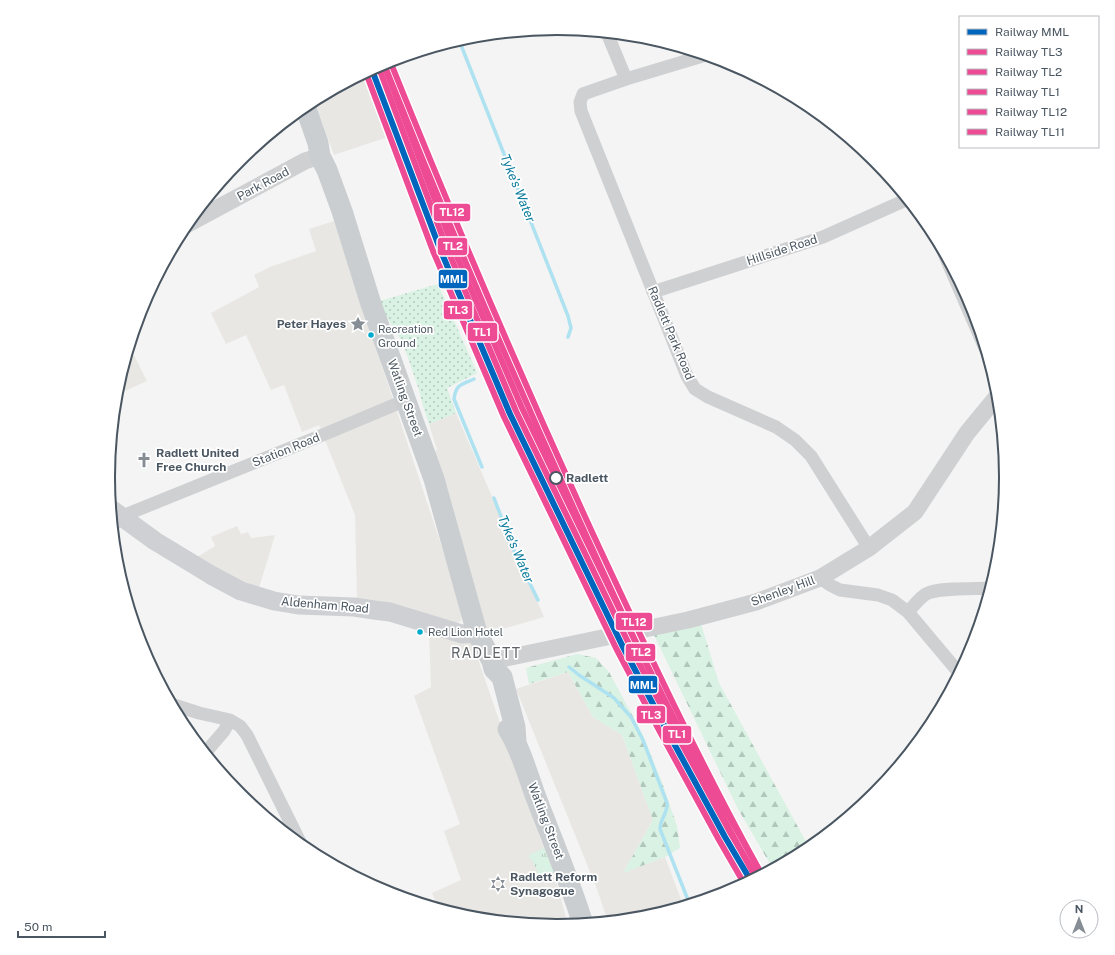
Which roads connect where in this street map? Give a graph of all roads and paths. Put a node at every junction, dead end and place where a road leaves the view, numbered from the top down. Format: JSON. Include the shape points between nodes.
{"nodes":[{"id":1,"x":609,"y":38,"type":"edge"},
{"id":2,"x":698,"y":57,"type":"edge"},
{"id":3,"x":626,"y":79,"type":"junction"},
{"id":4,"x":307,"y":113,"type":"edge"},
{"id":5,"x":320,"y":156,"type":"junction"},
{"id":6,"x":903,"y":201,"type":"edge"},
{"id":7,"x":200,"y":218,"type":"edge"},
{"id":8,"x":653,"y":292,"type":"junction"},
{"id":9,"x":406,"y":400,"type":"junction"},
{"id":10,"x":993,"y":402,"type":"edge"},
{"id":11,"x":117,"y":516,"type":"edge"},
{"id":12,"x":117,"y":518,"type":"edge"},
{"id":13,"x":869,"y":548,"type":"junction"},
{"id":14,"x":820,"y":578,"type":"junction"},
{"id":15,"x":986,"y":588,"type":"edge"},
{"id":16,"x":908,"y":612,"type":"junction"},
{"id":17,"x":477,"y":633,"type":"junction"},
{"id":18,"x":493,"y":665,"type":"junction"},
{"id":19,"x":956,"y":669,"type":"edge"},
{"id":20,"x":179,"y":706,"type":"edge"},
{"id":21,"x":230,"y":720,"type":"junction"},
{"id":22,"x":208,"y":749,"type":"edge"},
{"id":23,"x":297,"y":835,"type":"edge"},
{"id":24,"x":581,"y":919,"type":"edge"}],
"edges":[{"from":1,"to":3,"type":"street"},
{"from":2,"to":3,"type":"street"},
{"from":3,"to":8,"type":"street","name":"Radlett Park Road","via":[[583,94],[580,102],[581,111]]},
{"from":4,"to":5,"type":"main road","name":"Watling Street"},
{"from":5,"to":7,"type":"street","name":"Park Road","via":[[305,161]]},
{"from":5,"to":9,"type":"main road","name":"Watling Street","via":[[342,210],[371,304]]},
{"from":6,"to":8,"type":"street","name":"Hillside Road","via":[[823,237]]},
{"from":8,"to":13,"type":"street","name":"Radlett Park Road","via":[[687,376],[695,389],[776,426],[795,440],[811,456]]},
{"from":9,"to":11,"type":"street","name":"Station Road"},
{"from":9,"to":17,"type":"main road","name":"Watling Street","via":[[434,479]]},
{"from":10,"to":13,"type":"street","name":"Shenley Hill","via":[[967,433],[915,512]]},
{"from":12,"to":17,"type":"main road","name":"Aldenham Road","via":[[241,591],[298,605],[354,607],[390,612],[462,634]]},
{"from":13,"to":14,"type":"street","name":"Shenley Hill"},
{"from":14,"to":16,"type":"street","via":[[840,590],[878,595],[892,600]]},
{"from":14,"to":18,"type":"street","name":"Shenley Hill","via":[[756,602]]},
{"from":15,"to":16,"type":"street","via":[[943,590],[927,594]]},
{"from":16,"to":19,"type":"street"},
{"from":17,"to":18,"type":"main road","name":"Watling Street"},
{"from":18,"to":24,"type":"main road","name":"Watling Street","via":[[502,677],[515,727],[516,741]]},
{"from":20,"to":21,"type":"street"},
{"from":21,"to":22,"type":"street"},
{"from":21,"to":23,"type":"street","via":[[248,734]]}]}
